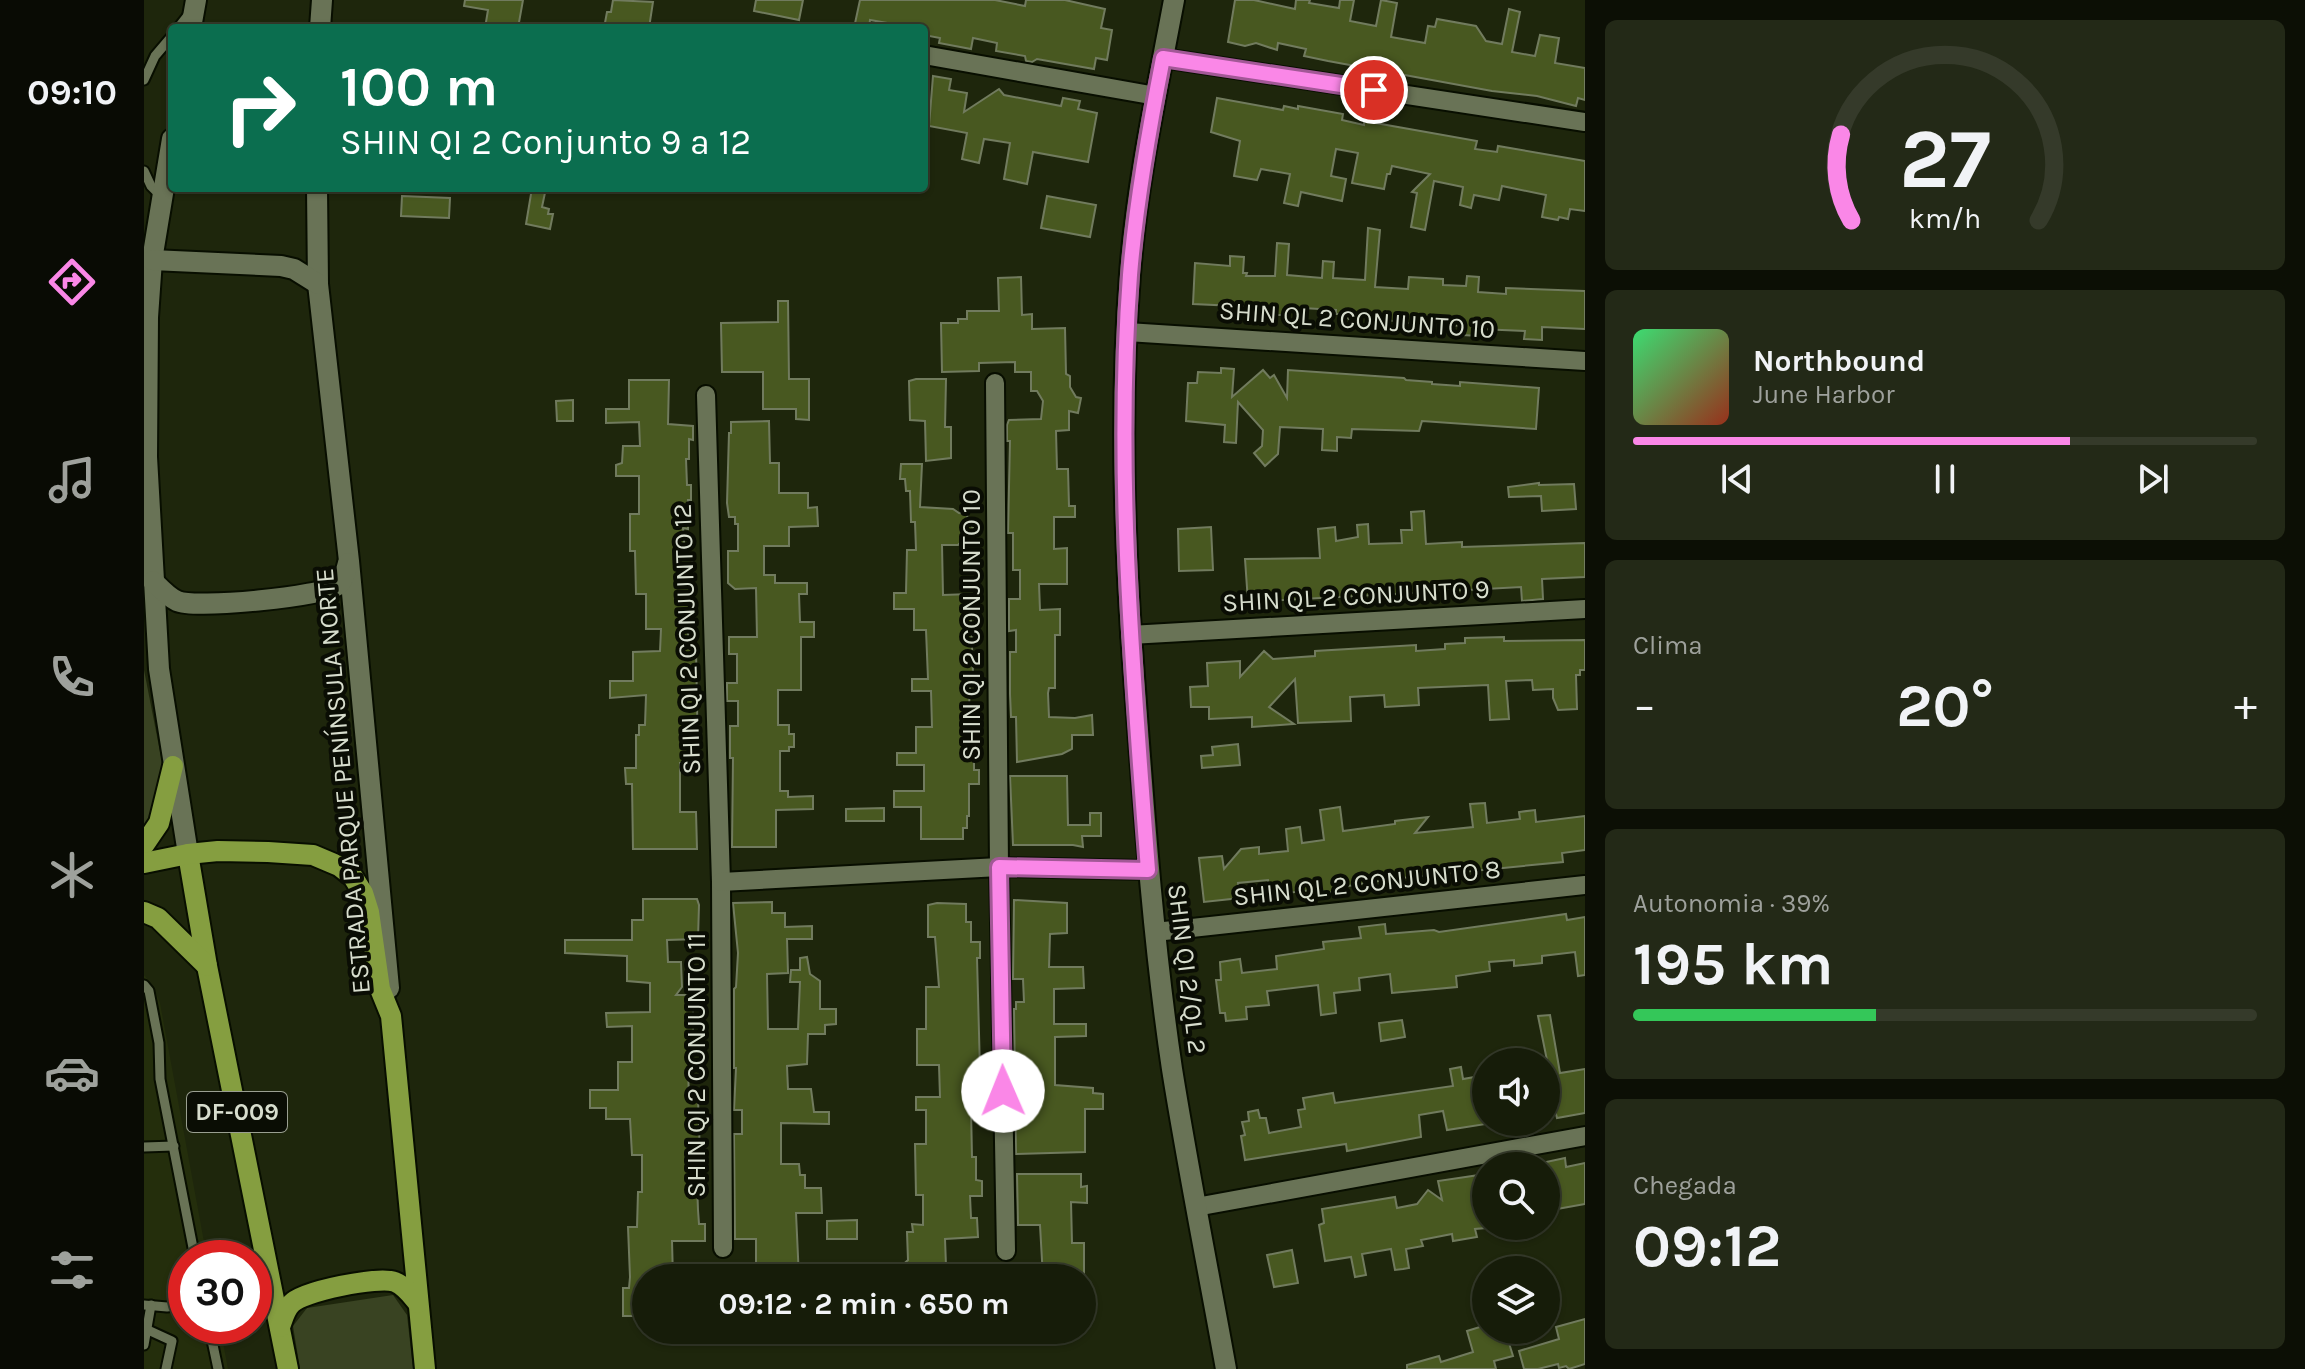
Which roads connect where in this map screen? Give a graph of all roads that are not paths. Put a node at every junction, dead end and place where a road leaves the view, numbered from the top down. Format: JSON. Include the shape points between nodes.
{"nodes":[{"id":1,"x":322,"y":0,"type":"edge"},
{"id":2,"x":1174,"y":0,"type":"edge"},
{"id":3,"x":196,"y":2,"type":"edge"},
{"id":4,"x":181,"y":24,"type":"edge"},
{"id":5,"x":192,"y":24,"type":"edge"},
{"id":6,"x":320,"y":24,"type":"edge"},
{"id":7,"x":168,"y":41,"type":"edge"},
{"id":8,"x":928,"y":56,"type":"edge"},
{"id":9,"x":1163,"y":58,"type":"junction"},
{"id":10,"x":144,"y":80,"type":"edge"},
{"id":11,"x":1156,"y":96,"type":"junction"},
{"id":12,"x":1585,"y":122,"type":"edge"},
{"id":13,"x":168,"y":163,"type":"edge"},
{"id":14,"x":144,"y":171,"type":"edge"},
{"id":15,"x":317,"y":192,"type":"edge"},
{"id":16,"x":161,"y":204,"type":"junction"},
{"id":17,"x":144,"y":235,"type":"edge"},
{"id":18,"x":148,"y":259,"type":"edge"},
{"id":19,"x":318,"y":284,"type":"junction"},
{"id":20,"x":146,"y":314,"type":"edge"},
{"id":21,"x":1127,"y":332,"type":"junction"},
{"id":22,"x":1585,"y":361,"type":"edge"},
{"id":23,"x":995,"y":383,"type":"dead end"},
{"id":24,"x":706,"y":395,"type":"dead end"},
{"id":25,"x":349,"y":561,"type":"junction"},
{"id":26,"x":153,"y":581,"type":"junction"},
{"id":27,"x":1585,"y":609,"type":"edge"},
{"id":28,"x":1130,"y":635,"type":"junction"},
{"id":29,"x":173,"y":766,"type":"junction"},
{"id":30,"x":144,"y":845,"type":"edge"},
{"id":31,"x":188,"y":854,"type":"junction"},
{"id":32,"x":144,"y":863,"type":"edge"},
{"id":33,"x":999,"y":867,"type":"junction"},
{"id":34,"x":1148,"y":870,"type":"junction"},
{"id":35,"x":721,"y":882,"type":"junction"},
{"id":36,"x":1585,"y":885,"type":"edge"},
{"id":37,"x":144,"y":912,"type":"edge"},
{"id":38,"x":1155,"y":932,"type":"junction"},
{"id":39,"x":207,"y":966,"type":"junction"},
{"id":40,"x":144,"y":985,"type":"edge"},
{"id":41,"x":391,"y":1016,"type":"junction"},
{"id":42,"x":1585,"y":1136,"type":"edge"},
{"id":43,"x":174,"y":1146,"type":"junction"},
{"id":44,"x":144,"y":1147,"type":"edge"},
{"id":45,"x":1196,"y":1207,"type":"junction"},
{"id":46,"x":192,"y":1240,"type":"edge"},
{"id":47,"x":723,"y":1248,"type":"dead end"},
{"id":48,"x":1006,"y":1251,"type":"dead end"},
{"id":49,"x":418,"y":1303,"type":"junction"},
{"id":50,"x":148,"y":1305,"type":"edge"},
{"id":51,"x":167,"y":1307,"type":"joint"},
{"id":52,"x":147,"y":1324,"type":"edge"},
{"id":53,"x":280,"y":1327,"type":"junction"},
{"id":54,"x":213,"y":1344,"type":"edge"},
{"id":55,"x":144,"y":1345,"type":"edge"},
{"id":56,"x":166,"y":1369,"type":"edge"},
{"id":57,"x":218,"y":1369,"type":"edge"},
{"id":58,"x":288,"y":1369,"type":"edge"},
{"id":59,"x":425,"y":1369,"type":"edge"},
{"id":60,"x":1226,"y":1369,"type":"edge"}],
"edges":[{"from":1,"to":6,"type":"main road"},
{"from":2,"to":9,"type":"main road","name":"SHIN QI 2/QL 2"},
{"from":3,"to":4,"type":"lane"},
{"from":3,"to":5,"type":"main road"},
{"from":7,"to":10,"type":"lane"},
{"from":8,"to":11,"type":"street"},
{"from":9,"to":11,"type":"main road","name":"SHIN QI 2/QL 2"},
{"from":9,"to":12,"type":"street"},
{"from":11,"to":21,"type":"main road","name":"SHIN QI 2/QL 2","via":[[1135,222]]},
{"from":13,"to":16,"type":"main road","number":"DF-009"},
{"from":14,"to":16,"type":"lane"},
{"from":15,"to":19,"type":"main road","name":"ESTRADA PARQUE PENÍNSULA NORTE"},
{"from":16,"to":17,"type":"main road"},
{"from":16,"to":18,"type":"main road","number":"DF-009"},
{"from":18,"to":19,"type":"main road","via":[[281,266]]},
{"from":18,"to":20,"type":"main road","number":"DF-009"},
{"from":19,"to":25,"type":"main road","name":"ESTRADA PARQUE PENÍNSULA NORTE"},
{"from":20,"to":26,"type":"main road","number":"DF-009"},
{"from":21,"to":22,"type":"street","name":"SHIN QL 2 CONJUNTO 10"},
{"from":21,"to":28,"type":"main road","name":"SHIN QI 2/QL 2"},
{"from":23,"to":33,"type":"street","name":"SHIN QI 2 CONJUNTO 10"},
{"from":24,"to":35,"type":"street","name":"SHIN QI 2 CONJUNTO 12"},
{"from":25,"to":26,"type":"main road","via":[[343,580],[326,591],[262,600],[190,604],[169,597]]},
{"from":25,"to":41,"type":"main road","name":"ESTRADA PARQUE PENÍNSULA NORTE"},
{"from":26,"to":29,"type":"main road","number":"DF-009"},
{"from":27,"to":28,"type":"street","name":"SHIN QL 2 CONJUNTO 9"},
{"from":28,"to":34,"type":"main road","name":"SHIN QI 2/QL 2"},
{"from":29,"to":30,"type":"main road","via":[[159,823]]},
{"from":29,"to":31,"type":"main road","number":"DF-009"},
{"from":31,"to":32,"type":"main road"},
{"from":31,"to":39,"type":"main road","number":"DF-009"},
{"from":31,"to":41,"type":"main road","via":[[313,855],[353,877],[369,912],[380,989]]},
{"from":33,"to":34,"type":"street"},
{"from":33,"to":35,"type":"street"},
{"from":33,"to":48,"type":"street","name":"SHIN QI 2 CONJUNTO 10"},
{"from":34,"to":38,"type":"main road","name":"SHIN QI 2/QL 2"},
{"from":35,"to":47,"type":"street","name":"SHIN QI 2 CONJUNTO 11"},
{"from":36,"to":38,"type":"street","name":"SHIN QL 2 CONJUNTO 8"},
{"from":37,"to":39,"type":"main road","via":[[158,918]]},
{"from":38,"to":45,"type":"main road","name":"SHIN QI 2/QL 2"},
{"from":39,"to":53,"type":"main road","number":"DF-009"},
{"from":40,"to":43,"type":"lane","via":[[159,1043],[160,1079]]},
{"from":41,"to":49,"type":"main road","name":"ESTRADA PARQUE PENÍNSULA NORTE"},
{"from":42,"to":45,"type":"street"},
{"from":43,"to":44,"type":"lane"},
{"from":43,"to":46,"type":"lane"},
{"from":45,"to":60,"type":"main road","name":"SHIN QI 2/QL 2"},
{"from":49,"to":53,"type":"main road","via":[[394,1281],[378,1280],[304,1294],[291,1303]]},
{"from":49,"to":59,"type":"main road","name":"ESTRADA PARQUE PENÍNSULA NORTE"},
{"from":50,"to":51,"type":"lane"},
{"from":50,"to":52,"type":"lane"},
{"from":51,"to":52,"type":"lane"},
{"from":52,"to":55,"type":"lane"},
{"from":52,"to":56,"type":"lane","via":[[172,1341]]},
{"from":53,"to":58,"type":"main road","number":"DF-009"},
{"from":54,"to":57,"type":"lane"}]}
